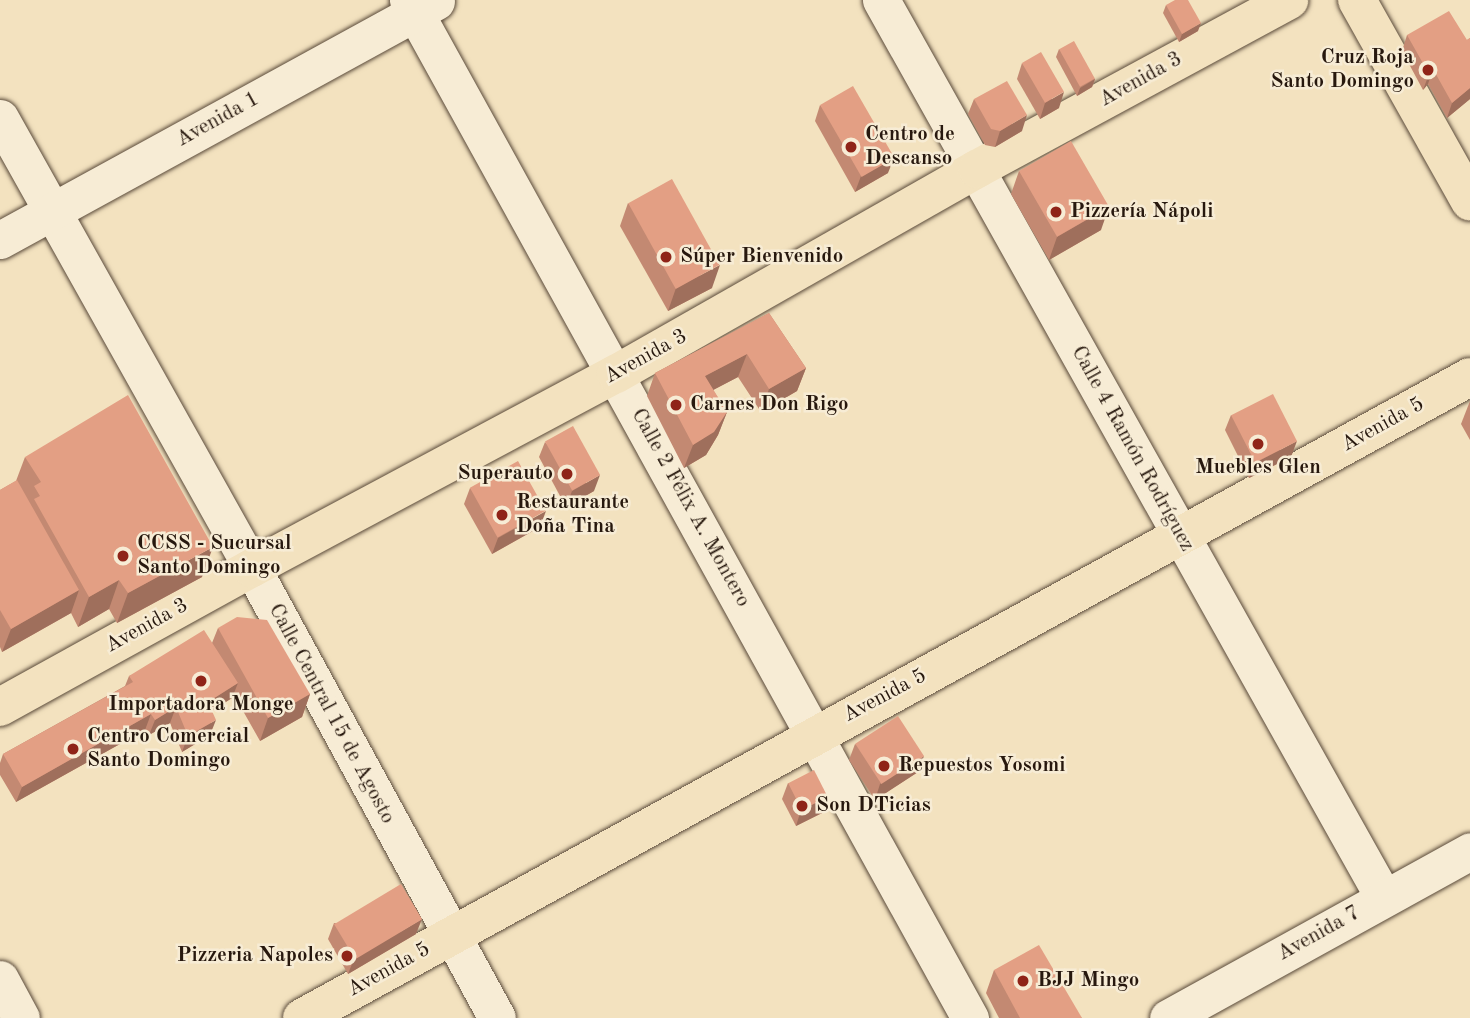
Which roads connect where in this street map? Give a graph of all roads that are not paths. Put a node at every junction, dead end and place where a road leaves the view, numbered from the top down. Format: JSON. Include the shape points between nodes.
{"nodes":[{"id":1,"x":881,"y":0,"type":"edge"},
{"id":2,"x":1289,"y":0,"type":"edge"},
{"id":3,"x":1357,"y":0,"type":"edge"},
{"id":4,"x":420,"y":4,"type":"edge"},
{"id":5,"x":0,"y":118,"type":"edge"},
{"id":6,"x":977,"y":169,"type":"junction"},
{"id":7,"x":1470,"y":201,"type":"edge"},
{"id":8,"x":52,"y":212,"type":"junction"},
{"id":9,"x":0,"y":240,"type":"edge"},
{"id":10,"x":616,"y":374,"type":"junction"},
{"id":11,"x":1470,"y":377,"type":"edge"},
{"id":12,"x":1181,"y":537,"type":"junction"},
{"id":13,"x":252,"y":568,"type":"junction"},
{"id":14,"x":0,"y":707,"type":"edge"},
{"id":15,"x":816,"y":734,"type":"junction"},
{"id":16,"x":1470,"y":851,"type":"edge"},
{"id":17,"x":1384,"y":898,"type":"junction"},
{"id":18,"x":451,"y":936,"type":"junction"},
{"id":19,"x":0,"y":979,"type":"edge"},
{"id":20,"x":21,"y":1018,"type":"edge"},
{"id":21,"x":302,"y":1018,"type":"edge"},
{"id":22,"x":497,"y":1018,"type":"edge"},
{"id":23,"x":970,"y":1018,"type":"edge"},
{"id":24,"x":1168,"y":1018,"type":"edge"}],
"edges":[{"from":1,"to":6,"type":"street","name":"Calle 4 Ramón Rodríguez"},
{"from":2,"to":6,"type":"main road","name":"Avenida 3"},
{"from":3,"to":7,"type":"main road"},
{"from":4,"to":8,"type":"street","name":"Avenida 1"},
{"from":4,"to":10,"type":"street","name":"Calle 2 Félix A. Montero"},
{"from":5,"to":8,"type":"street","name":"Calle Central 15 de Agosto"},
{"from":6,"to":10,"type":"main road","name":"Avenida 3"},
{"from":6,"to":12,"type":"street","name":"Calle 4 Ramón Rodríguez"},
{"from":8,"to":9,"type":"street","name":"Avenida 1"},
{"from":8,"to":13,"type":"street","name":"Calle Central 15 de Agosto"},
{"from":10,"to":13,"type":"main road","name":"Avenida 3"},
{"from":10,"to":15,"type":"street","name":"Calle 2 Félix A. Montero"},
{"from":11,"to":12,"type":"main road","name":"Avenida 5"},
{"from":12,"to":15,"type":"main road","name":"Avenida 5"},
{"from":12,"to":17,"type":"street","name":"Calle 4 Ramón Rodríguez"},
{"from":13,"to":14,"type":"main road","name":"Avenida 3"},
{"from":13,"to":18,"type":"street","name":"Calle Central 15 de Agosto"},
{"from":15,"to":18,"type":"main road","name":"Avenida 5"},
{"from":15,"to":23,"type":"street","name":"Calle 2 Félix A. Montero"},
{"from":16,"to":17,"type":"street","name":"Avenida 7"},
{"from":17,"to":24,"type":"street","name":"Avenida 7"},
{"from":18,"to":21,"type":"main road","name":"Avenida 5"},
{"from":18,"to":22,"type":"street","name":"Calle Central 15 de Agosto"},
{"from":19,"to":20,"type":"street"}]}
